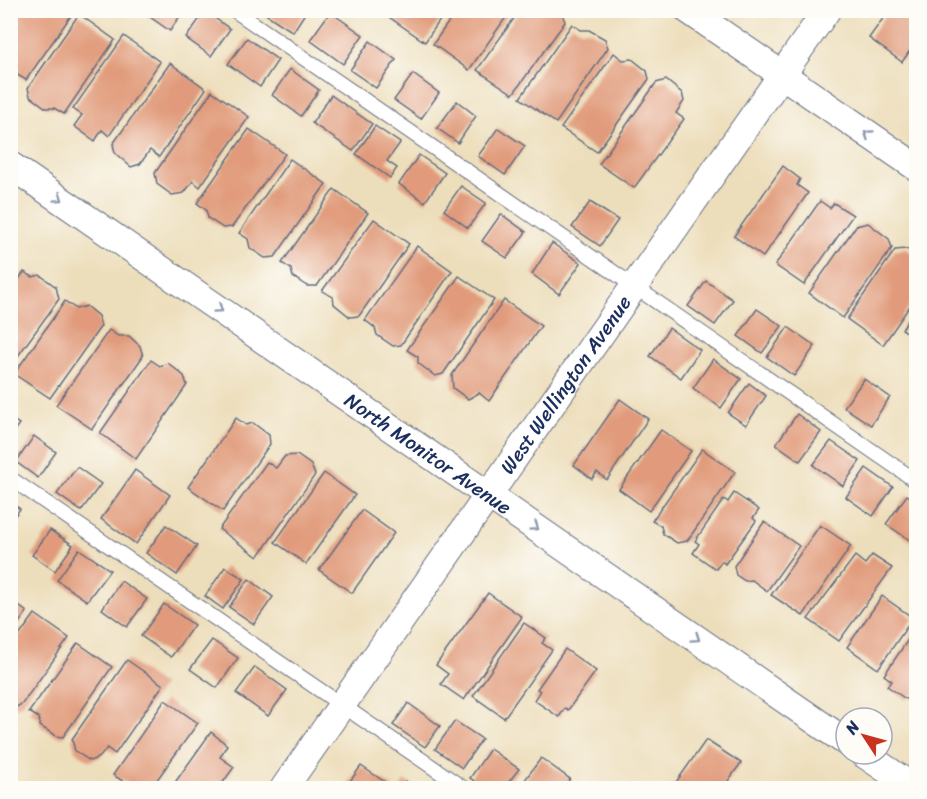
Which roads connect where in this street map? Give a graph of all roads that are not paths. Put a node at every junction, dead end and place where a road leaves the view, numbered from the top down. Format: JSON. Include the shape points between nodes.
{"nodes":[{"id":1,"x":234,"y":10,"type":"edge"},
{"id":2,"x":688,"y":10,"type":"edge"},
{"id":3,"x":827,"y":10,"type":"edge"},
{"id":4,"x":782,"y":75,"type":"junction"},
{"id":5,"x":10,"y":165,"type":"edge"},
{"id":6,"x":916,"y":167,"type":"edge"},
{"id":7,"x":634,"y":287,"type":"junction"},
{"id":8,"x":10,"y":478,"type":"edge"},
{"id":9,"x":916,"y":481,"type":"edge"},
{"id":10,"x":489,"y":495,"type":"junction"},
{"id":11,"x":342,"y":705,"type":"junction"},
{"id":12,"x":834,"y":734,"type":"edge"},
{"id":13,"x":881,"y":766,"type":"edge"},
{"id":14,"x":284,"y":789,"type":"edge"},
{"id":15,"x":463,"y":789,"type":"edge"},
{"id":16,"x":914,"y":789,"type":"edge"}],
"edges":[{"from":1,"to":7,"type":"lane"},
{"from":2,"to":4,"type":"street"},
{"from":3,"to":4,"type":"street","name":"West Wellington Avenue"},
{"from":6,"to":4,"type":"street","one_way":true},
{"from":4,"to":7,"type":"street","name":"West Wellington Avenue"},
{"from":5,"to":10,"type":"street","name":"North Monitor Avenue","one_way":true},
{"from":7,"to":9,"type":"lane"},
{"from":7,"to":10,"type":"street","name":"West Wellington Avenue"},
{"from":8,"to":11,"type":"lane"},
{"from":10,"to":11,"type":"street","name":"West Wellington Avenue"},
{"from":10,"to":12,"type":"street","name":"North Monitor Avenue","one_way":true},
{"from":11,"to":14,"type":"street","name":"West Wellington Avenue"},
{"from":11,"to":15,"type":"lane"},
{"from":13,"to":16,"type":"street"}]}
